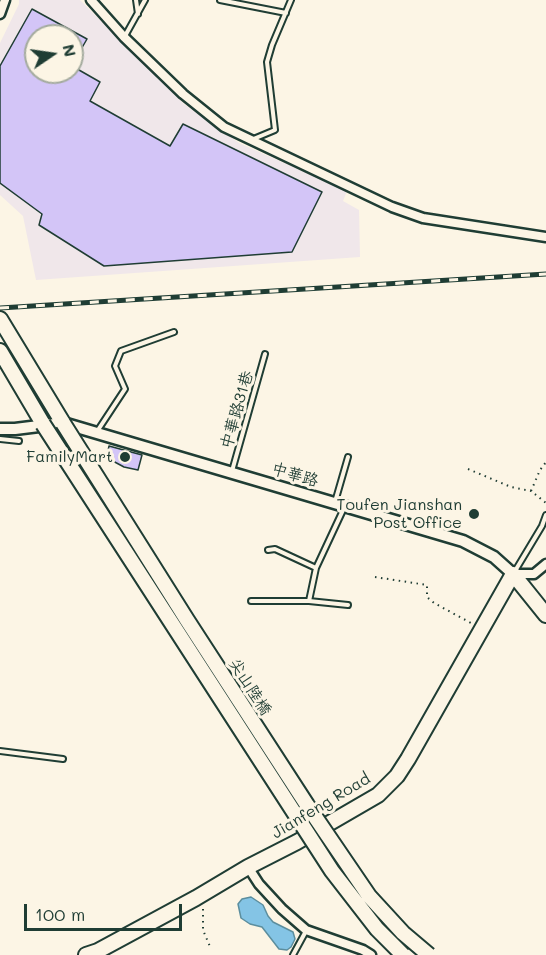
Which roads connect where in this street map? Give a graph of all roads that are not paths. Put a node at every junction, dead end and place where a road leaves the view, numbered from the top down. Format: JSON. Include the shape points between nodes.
{"nodes":[{"id":1,"x":5,"y":0,"type":"edge"},
{"id":2,"x":92,"y":0,"type":"edge"},
{"id":3,"x":136,"y":0,"type":"edge"},
{"id":4,"x":145,"y":0,"type":"edge"},
{"id":5,"x":220,"y":0,"type":"edge"},
{"id":6,"x":291,"y":0,"type":"edge"},
{"id":7,"x":286,"y":13,"type":"junction"},
{"id":8,"x":0,"y":14,"type":"edge"},
{"id":9,"x":138,"y":14,"type":"junction"},
{"id":10,"x":125,"y":37,"type":"junction"},
{"id":11,"x":250,"y":140,"type":"junction"},
{"id":12,"x":546,"y":237,"type":"edge"},
{"id":13,"x":0,"y":319,"type":"edge"},
{"id":14,"x":174,"y":332,"type":"dead end"},
{"id":15,"x":0,"y":351,"type":"edge"},
{"id":16,"x":265,"y":354,"type":"dead end"},
{"id":17,"x":63,"y":423,"type":"junction"},
{"id":18,"x":43,"y":424,"type":"junction"},
{"id":19,"x":0,"y":429,"type":"edge"},
{"id":20,"x":96,"y":434,"type":"junction"},
{"id":21,"x":0,"y":439,"type":"edge"},
{"id":22,"x":19,"y":441,"type":"dead end"},
{"id":23,"x":348,"y":457,"type":"dead end"},
{"id":24,"x":231,"y":474,"type":"junction"},
{"id":25,"x":340,"y":505,"type":"junction"},
{"id":26,"x":546,"y":515,"type":"edge"},
{"id":27,"x":267,"y":550,"type":"dead end"},
{"id":28,"x":546,"y":564,"type":"edge"},
{"id":29,"x":316,"y":568,"type":"junction"},
{"id":30,"x":513,"y":574,"type":"junction"},
{"id":31,"x":251,"y":601,"type":"dead end"},
{"id":32,"x":309,"y":602,"type":"junction"},
{"id":33,"x":348,"y":605,"type":"dead end"},
{"id":34,"x":546,"y":615,"type":"edge"},
{"id":35,"x":0,"y":751,"type":"edge"},
{"id":36,"x":63,"y":759,"type":"dead end"},
{"id":37,"x":248,"y":867,"type":"junction"},
{"id":38,"x":306,"y":930,"type":"junction"},
{"id":39,"x":86,"y":955,"type":"edge"},
{"id":40,"x":293,"y":955,"type":"edge"},
{"id":41,"x":372,"y":955,"type":"edge"},
{"id":42,"x":403,"y":955,"type":"edge"},
{"id":43,"x":429,"y":955,"type":"edge"}],
"edges":[{"from":1,"to":8,"type":"street"},
{"from":2,"to":10,"type":"street"},
{"from":3,"to":9,"type":"lane"},
{"from":4,"to":9,"type":"lane"},
{"from":5,"to":7,"type":"lane"},
{"from":6,"to":7,"type":"lane"},
{"from":7,"to":11,"type":"lane","via":[[267,62],[275,130]]},
{"from":9,"to":10,"type":"lane"},
{"from":10,"to":11,"type":"street","via":[[183,94],[224,127]]},
{"from":11,"to":12,"type":"street","via":[[423,218]]},
{"from":13,"to":17,"type":"main road","name":"尖山陸橋"},
{"from":14,"to":20,"type":"lane","via":[[122,351],[115,366],[125,389]]},
{"from":15,"to":18,"type":"main road","name":"尖山陸橋"},
{"from":16,"to":24,"type":"lane","name":"中華路31巷"},
{"from":17,"to":18,"type":"street","name":"中華路"},
{"from":17,"to":20,"type":"street","name":"中華路"},
{"from":17,"to":43,"type":"main road","name":"尖山陸橋","bridge":true,"via":[[369,896]]},
{"from":18,"to":19,"type":"street","name":"中華路"},
{"from":18,"to":42,"type":"main road","name":"尖山陸橋","bridge":true,"via":[[332,871],[377,929]]},
{"from":20,"to":24,"type":"street","name":"中華路"},
{"from":21,"to":22,"type":"lane"},
{"from":23,"to":25,"type":"lane"},
{"from":24,"to":25,"type":"street","name":"中華路"},
{"from":25,"to":29,"type":"lane"},
{"from":25,"to":30,"type":"street","name":"中華路","via":[[463,542],[494,557]]},
{"from":26,"to":30,"type":"lane"},
{"from":27,"to":29,"type":"lane","via":[[275,549]]},
{"from":28,"to":30,"type":"street","via":[[534,574]]},
{"from":29,"to":32,"type":"lane"},
{"from":30,"to":34,"type":"main road","name":"中華路"},
{"from":30,"to":37,"type":"main road","name":"Jianfeng Road","via":[[397,776],[378,795]]},
{"from":31,"to":32,"type":"lane"},
{"from":32,"to":33,"type":"lane"},
{"from":35,"to":36,"type":"lane"},
{"from":37,"to":38,"type":"street","via":[[258,884]]},
{"from":37,"to":39,"type":"main road","name":"Jianfeng Road"},
{"from":38,"to":40,"type":"lane"},
{"from":38,"to":41,"type":"street"}]}
